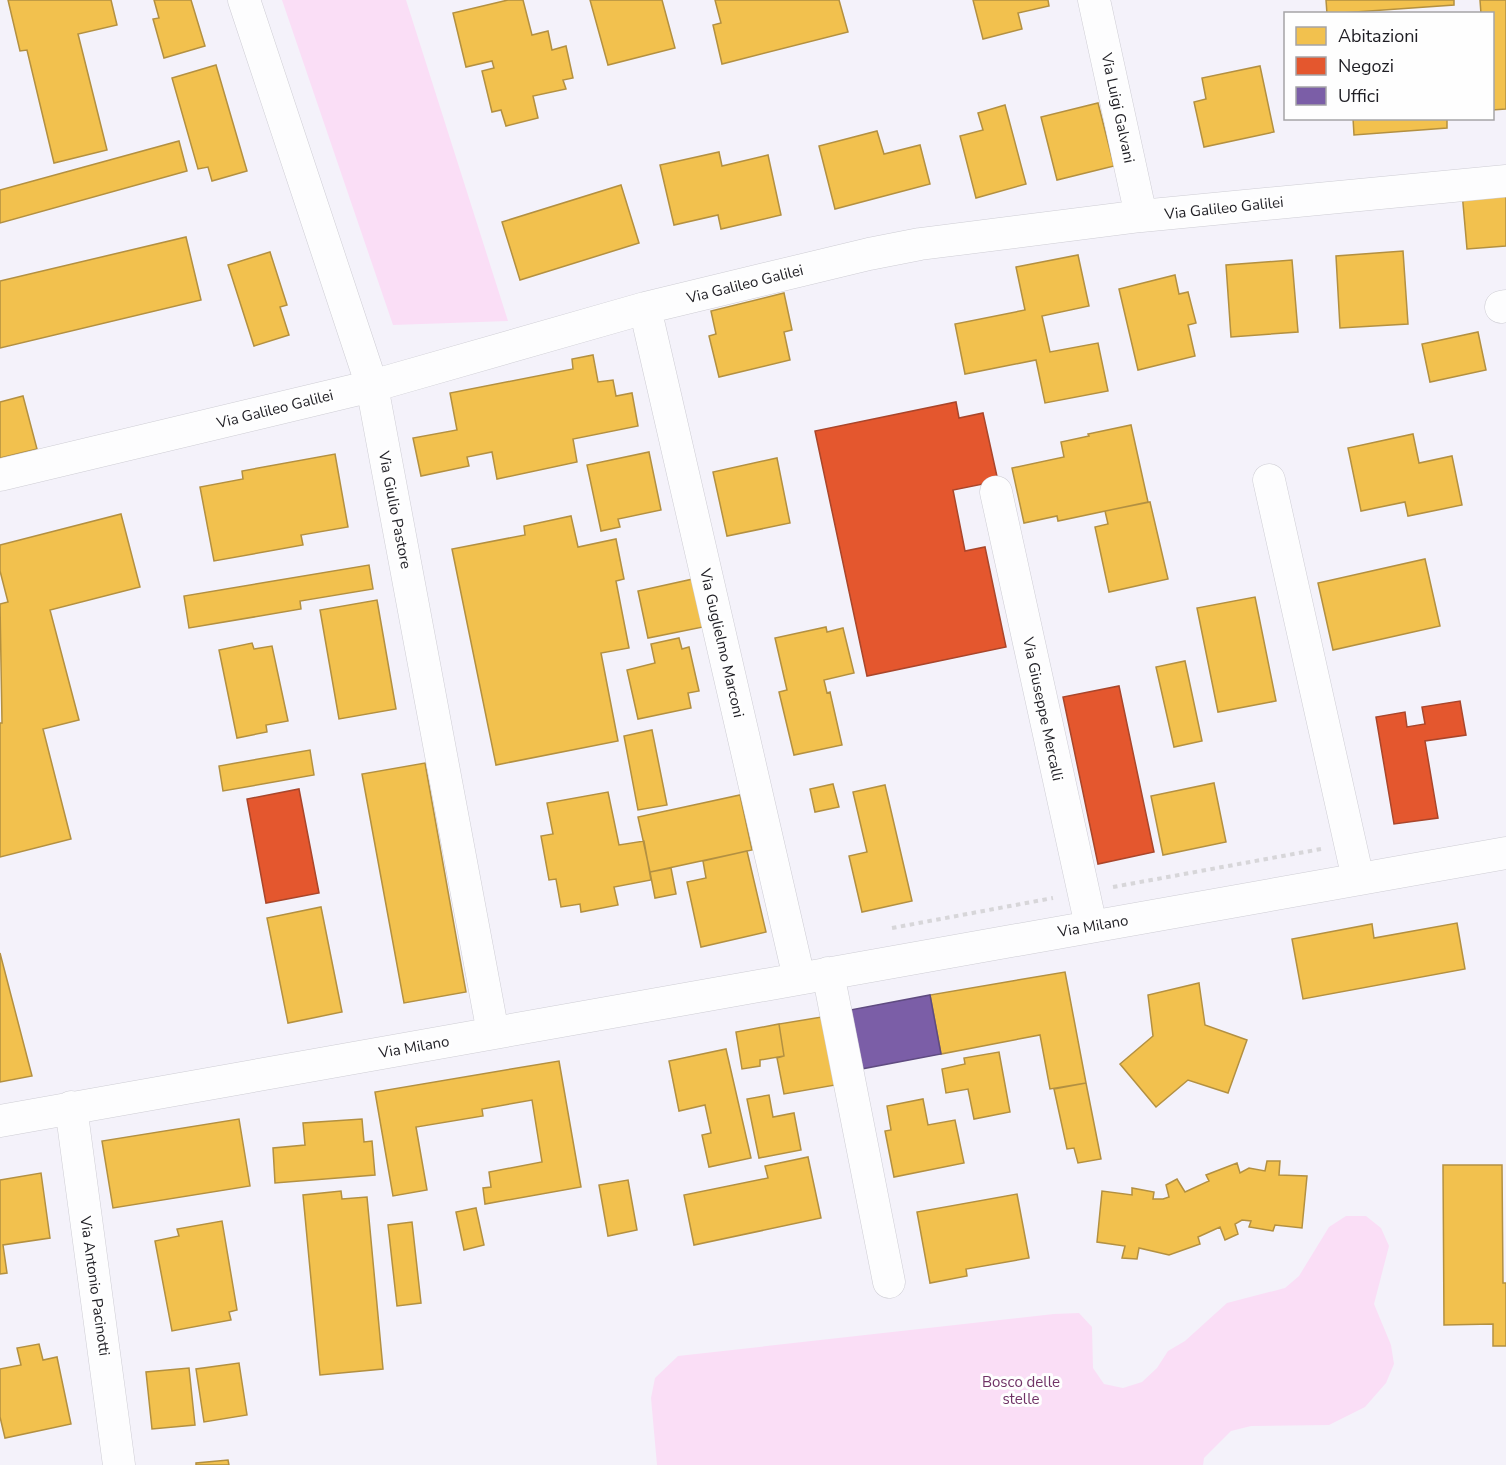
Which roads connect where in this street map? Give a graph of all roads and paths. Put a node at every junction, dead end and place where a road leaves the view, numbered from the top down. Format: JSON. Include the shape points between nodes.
{"nodes":[{"id":1,"x":244,"y":0,"type":"edge"},
{"id":2,"x":1094,"y":0,"type":"edge"},
{"id":3,"x":1506,"y":181,"type":"edge"},
{"id":4,"x":1141,"y":216,"type":"junction"},
{"id":5,"x":645,"y":308,"type":"junction"},
{"id":6,"x":372,"y":386,"type":"junction"},
{"id":7,"x":0,"y":475,"type":"edge"},
{"id":8,"x":1269,"y":480,"type":"dead end"},
{"id":9,"x":996,"y":492,"type":"dead end"},
{"id":10,"x":1506,"y":853,"type":"edge"},
{"id":11,"x":1358,"y":879,"type":"junction"},
{"id":12,"x":1091,"y":927,"type":"junction"},
{"id":13,"x":813,"y":976,"type":"junction"},
{"id":14,"x":492,"y":1033,"type":"junction"},
{"id":15,"x":71,"y":1107,"type":"junction"},
{"id":16,"x":0,"y":1121,"type":"edge"},
{"id":17,"x":889,"y":1282,"type":"dead end"},
{"id":18,"x":119,"y":1465,"type":"edge"}],
"edges":[{"from":1,"to":6,"type":"street","name":"Via Giulio Pastore"},
{"from":2,"to":4,"type":"street","name":"Via Luigi Galvani"},
{"from":3,"to":4,"type":"street","name":"Via Galileo Galilei"},
{"from":4,"to":5,"type":"street","name":"Via Galileo Galilei","via":[[920,244]]},
{"from":5,"to":6,"type":"street","name":"Via Galileo Galilei"},
{"from":5,"to":13,"type":"street","name":"Via Guglielmo Marconi"},
{"from":6,"to":7,"type":"street","name":"Via Galileo Galilei"},
{"from":6,"to":14,"type":"street","name":"Via Giulio Pastore"},
{"from":8,"to":11,"type":"street"},
{"from":9,"to":12,"type":"street","name":"Via Giuseppe Mercalli"},
{"from":10,"to":11,"type":"street","name":"Via Milano"},
{"from":11,"to":12,"type":"street","name":"Via Milano"},
{"from":12,"to":13,"type":"street","name":"Via Milano"},
{"from":13,"to":14,"type":"street","name":"Via Milano"},
{"from":13,"to":17,"type":"street"},
{"from":14,"to":15,"type":"street","name":"Via Milano"},
{"from":15,"to":16,"type":"street","name":"Via Milano"},
{"from":15,"to":18,"type":"street","name":"Via Antonio Pacinotti"}]}
